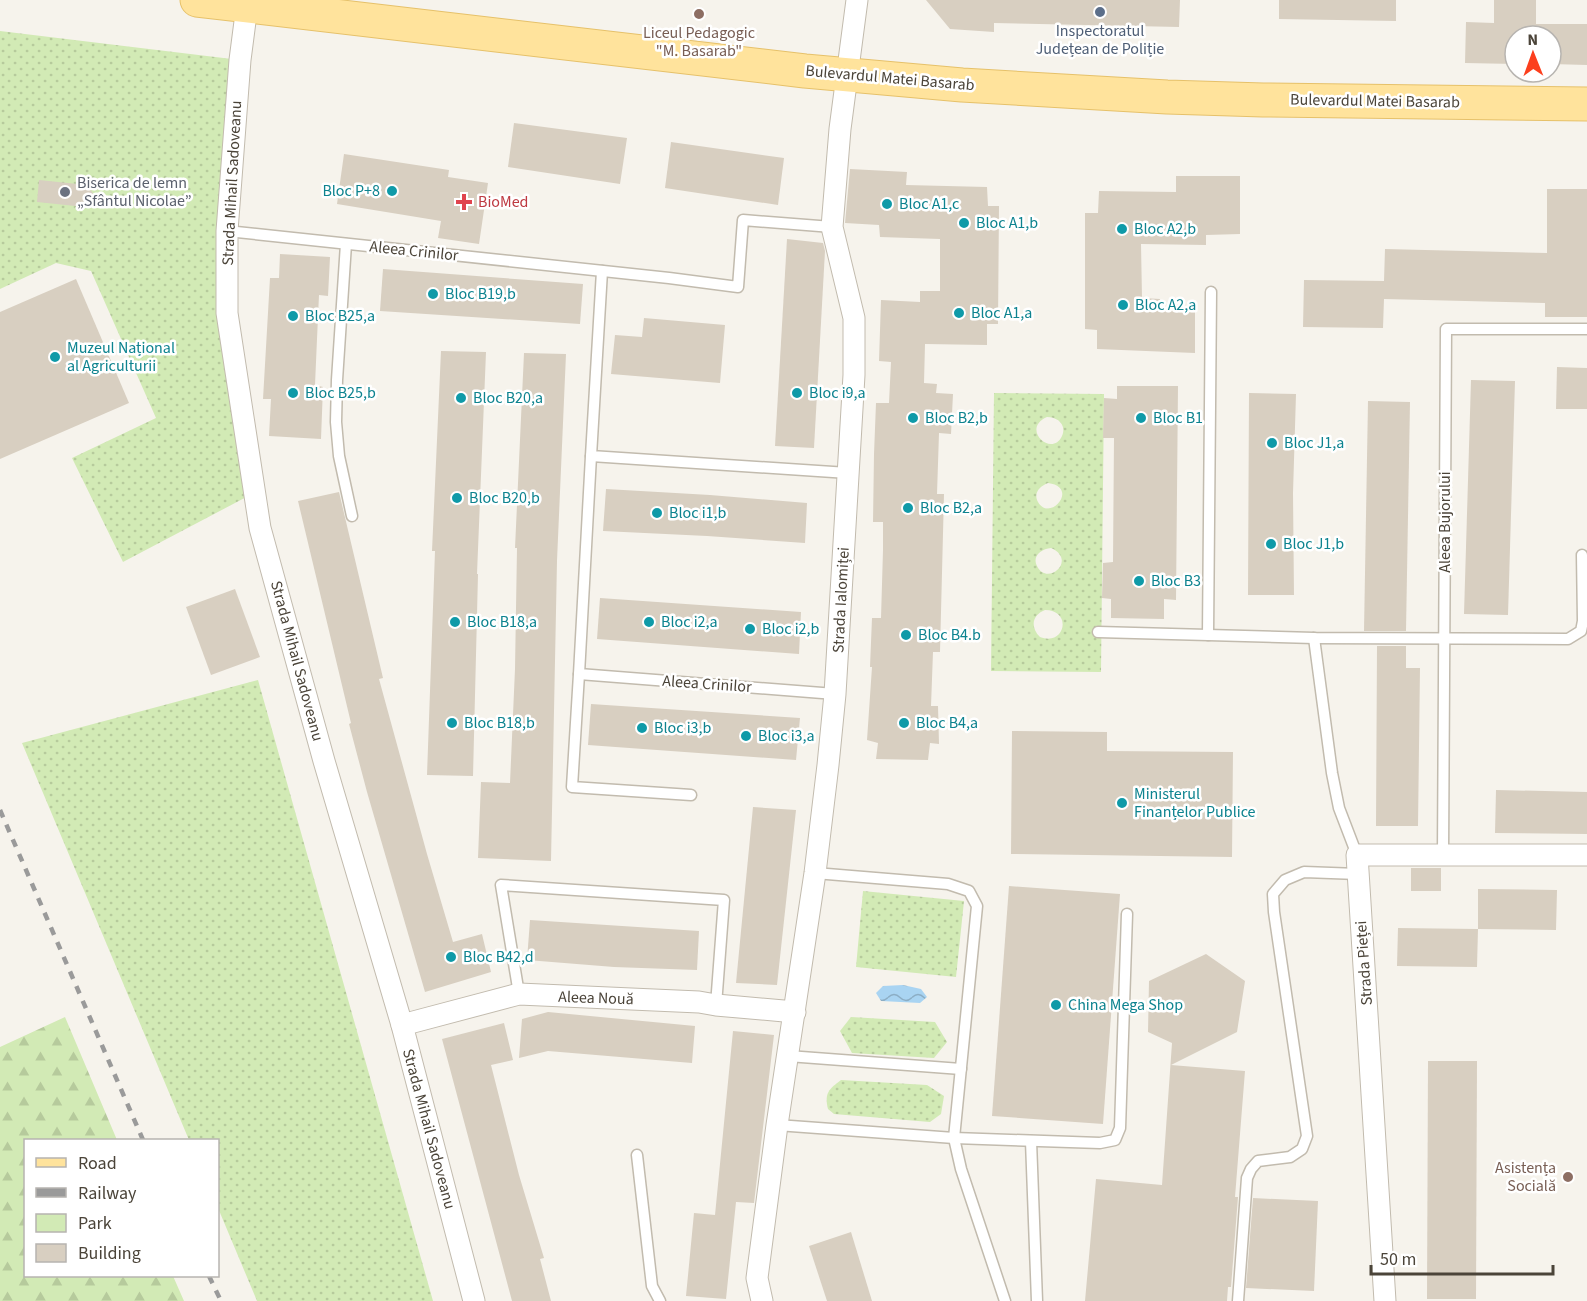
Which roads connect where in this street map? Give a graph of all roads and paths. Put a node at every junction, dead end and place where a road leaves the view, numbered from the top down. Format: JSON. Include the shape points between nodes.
{"nodes":[{"id":1,"x":196,"y":0,"type":"edge"},
{"id":2,"x":857,"y":0,"type":"edge"},
{"id":3,"x":238,"y":4,"type":"edge"},
{"id":4,"x":847,"y":75,"type":"junction"},
{"id":5,"x":1587,"y":104,"type":"edge"},
{"id":6,"x":832,"y":227,"type":"junction"},
{"id":7,"x":227,"y":231,"type":"junction"},
{"id":8,"x":346,"y":244,"type":"junction"},
{"id":9,"x":602,"y":271,"type":"junction"},
{"id":10,"x":1211,"y":292,"type":"dead end"},
{"id":11,"x":1587,"y":329,"type":"edge"},
{"id":12,"x":591,"y":456,"type":"junction"},
{"id":13,"x":848,"y":473,"type":"junction"},
{"id":14,"x":351,"y":516,"type":"dead end"},
{"id":15,"x":1582,"y":555,"type":"dead end"},
{"id":16,"x":1098,"y":632,"type":"dead end"},
{"id":17,"x":1208,"y":635,"type":"junction"},
{"id":18,"x":1314,"y":638,"type":"junction"},
{"id":19,"x":1445,"y":639,"type":"junction"},
{"id":20,"x":579,"y":674,"type":"junction"},
{"id":21,"x":835,"y":694,"type":"junction"},
{"id":22,"x":691,"y":795,"type":"dead end"},
{"id":23,"x":1443,"y":855,"type":"junction"},
{"id":24,"x":1587,"y":855,"type":"edge"},
{"id":25,"x":1358,"y":864,"type":"junction"},
{"id":26,"x":815,"y":873,"type":"junction"},
{"id":27,"x":1127,"y":914,"type":"dead end"},
{"id":28,"x":519,"y":994,"type":"junction"},
{"id":29,"x":716,"y":1005,"type":"junction"},
{"id":30,"x":795,"y":1012,"type":"junction"},
{"id":31,"x":402,"y":1025,"type":"junction"},
{"id":32,"x":788,"y":1056,"type":"junction"},
{"id":33,"x":961,"y":1069,"type":"junction"},
{"id":34,"x":777,"y":1125,"type":"junction"},
{"id":35,"x":954,"y":1138,"type":"junction"},
{"id":36,"x":1031,"y":1141,"type":"junction"},
{"id":37,"x":637,"y":1155,"type":"dead end"},
{"id":38,"x":758,"y":1300,"type":"edge"},
{"id":39,"x":474,"y":1301,"type":"edge"},
{"id":40,"x":660,"y":1301,"type":"edge"},
{"id":41,"x":1005,"y":1301,"type":"edge"},
{"id":42,"x":1037,"y":1301,"type":"edge"},
{"id":43,"x":1238,"y":1301,"type":"edge"},
{"id":44,"x":1385,"y":1301,"type":"edge"}],
"edges":[{"from":1,"to":3,"type":"main road","name":"Bulevardul Matei Basarab"},
{"from":2,"to":4,"type":"street","name":"Strada Ialomiței"},
{"from":3,"to":4,"type":"main road","name":"Bulevardul Matei Basarab"},
{"from":3,"to":7,"type":"street","name":"Strada Mihail Sadoveanu","via":[[240,60]]},
{"from":4,"to":5,"type":"main road","name":"Bulevardul Matei Basarab","via":[[1167,97]]},
{"from":4,"to":6,"type":"street","name":"Strada Ialomiței"},
{"from":6,"to":9,"type":"lane","name":"Aleea Crinilor","via":[[743,220],[738,287]]},
{"from":6,"to":13,"type":"street","name":"Strada Ialomiței","via":[[854,318]]},
{"from":7,"to":8,"type":"lane","name":"Aleea Crinilor"},
{"from":7,"to":31,"type":"street","name":"Strada Mihail Sadoveanu","via":[[227,313],[260,528]]},
{"from":8,"to":9,"type":"lane","name":"Aleea Crinilor"},
{"from":8,"to":14,"type":"lane","via":[[336,422]]},
{"from":9,"to":12,"type":"lane"},
{"from":10,"to":17,"type":"lane"},
{"from":11,"to":19,"type":"lane","name":"Aleea Bujorului","via":[[1446,329]]},
{"from":12,"to":13,"type":"lane"},
{"from":12,"to":20,"type":"lane"},
{"from":13,"to":21,"type":"street","name":"Strada Ialomiței"},
{"from":15,"to":19,"type":"lane","via":[[1583,621],[1581,631],[1568,639]]},
{"from":16,"to":17,"type":"lane"},
{"from":17,"to":18,"type":"lane"},
{"from":18,"to":19,"type":"lane"},
{"from":18,"to":25,"type":"lane","via":[[1332,773]]},
{"from":19,"to":23,"type":"lane","name":"Aleea Bujorului"},
{"from":20,"to":21,"type":"lane","name":"Aleea Crinilor"},
{"from":20,"to":22,"type":"lane","via":[[572,787]]},
{"from":21,"to":26,"type":"street","name":"Strada Ialomiței"},
{"from":23,"to":24,"type":"street"},
{"from":23,"to":25,"type":"street"},
{"from":25,"to":43,"type":"lane","via":[[1304,873],[1286,880],[1273,894],[1307,1136],[1302,1149],[1290,1157],[1258,1161],[1251,1169]]},
{"from":25,"to":44,"type":"street","name":"Strada Pieței"},
{"from":26,"to":30,"type":"street","name":"Strada Ialomiței"},
{"from":26,"to":33,"type":"lane","via":[[948,884],[969,891],[977,906]]},
{"from":27,"to":36,"type":"lane","via":[[1120,1128],[1115,1140]]},
{"from":28,"to":29,"type":"street","name":"Aleea Nouă"},
{"from":28,"to":29,"type":"lane","via":[[501,885],[724,900]]},
{"from":28,"to":31,"type":"street","name":"Aleea Nouă"},
{"from":29,"to":30,"type":"street","name":"Aleea Nouă"},
{"from":30,"to":32,"type":"street","name":"Strada Ialomiței"},
{"from":31,"to":39,"type":"street","name":"Strada Mihail Sadoveanu"},
{"from":32,"to":33,"type":"lane"},
{"from":32,"to":34,"type":"street","name":"Strada Ialomiței"},
{"from":33,"to":35,"type":"lane"},
{"from":34,"to":35,"type":"lane"},
{"from":34,"to":38,"type":"street","name":"Strada Ialomiței","via":[[757,1278]]},
{"from":35,"to":36,"type":"lane"},
{"from":35,"to":41,"type":"lane"},
{"from":36,"to":42,"type":"lane"},
{"from":37,"to":40,"type":"lane","via":[[652,1286]]}]}
